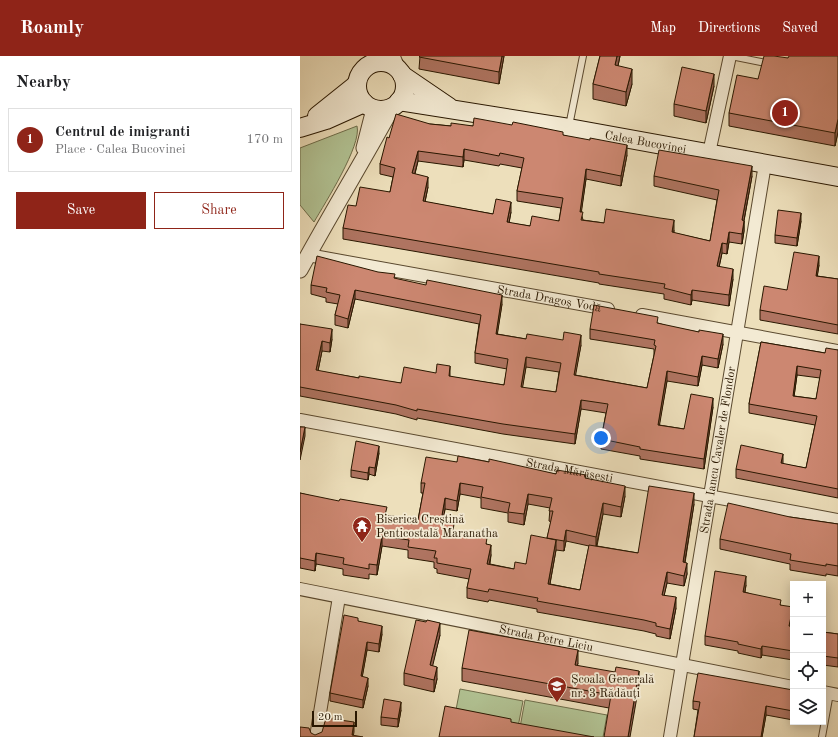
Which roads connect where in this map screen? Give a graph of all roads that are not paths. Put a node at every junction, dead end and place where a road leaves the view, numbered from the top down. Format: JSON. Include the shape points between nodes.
{"nodes":[{"id":1,"x":583,"y":56,"type":"edge"},
{"id":2,"x":731,"y":56,"type":"edge"},
{"id":3,"x":390,"y":64,"type":"edge"},
{"id":4,"x":779,"y":64,"type":"edge"},
{"id":5,"x":357,"y":84,"type":"junction"},
{"id":6,"x":396,"y":103,"type":"junction"},
{"id":7,"x":369,"y":106,"type":"junction"},
{"id":8,"x":453,"y":110,"type":"junction"},
{"id":9,"x":302,"y":127,"type":"edge"},
{"id":10,"x":569,"y":128,"type":"junction"},
{"id":11,"x":709,"y":153,"type":"junction"},
{"id":12,"x":765,"y":164,"type":"junction"},
{"id":13,"x":359,"y":168,"type":"junction"},
{"id":14,"x":838,"y":177,"type":"edge"},
{"id":15,"x":308,"y":255,"type":"junction"},
{"id":16,"x":300,"y":270,"type":"edge"},
{"id":17,"x":737,"y":333,"type":"junction"},
{"id":18,"x":838,"y":351,"type":"edge"},
{"id":19,"x":300,"y":420,"type":"edge"},
{"id":20,"x":710,"y":496,"type":"junction"},
{"id":21,"x":838,"y":520,"type":"edge"},
{"id":22,"x":300,"y":589,"type":"edge"},
{"id":23,"x":339,"y":597,"type":"junction"},
{"id":24,"x":682,"y":666,"type":"junction"},
{"id":25,"x":790,"y":685,"type":"edge"},
{"id":26,"x":830,"y":694,"type":"edge"},
{"id":27,"x":316,"y":737,"type":"edge"},
{"id":28,"x":670,"y":737,"type":"edge"},
{"id":29,"x":822,"y":737,"type":"edge"}],
"edges":[{"from":1,"to":10,"type":"lane"},
{"from":2,"to":4,"type":"lane"},
{"from":2,"to":11,"type":"street"},
{"from":3,"to":5,"type":"main road","via":[[367,67]]},
{"from":3,"to":6,"type":"main road","via":[[404,88]]},
{"from":3,"to":8,"type":"main road","name":"Calea Bucovinei"},
{"from":5,"to":7,"type":"main road","via":[[358,91]]},
{"from":5,"to":9,"type":"main road"},
{"from":6,"to":7,"type":"main road","via":[[384,109]]},
{"from":6,"to":8,"type":"main road","name":"Calea Bucovinei"},
{"from":6,"to":13,"type":"street"},
{"from":7,"to":9,"type":"main road"},
{"from":7,"to":13,"type":"street"},
{"from":8,"to":10,"type":"main road","name":"Calea Bucovinei"},
{"from":10,"to":11,"type":"main road","name":"Calea Bucovinei"},
{"from":11,"to":12,"type":"main road","name":"Calea Bucovinei"},
{"from":12,"to":14,"type":"main road","name":"Calea Bucovinei"},
{"from":12,"to":17,"type":"street","name":"Strada Iancu Cavaler de Flondor"},
{"from":13,"to":15,"type":"street"},
{"from":15,"to":16,"type":"street"},
{"from":15,"to":17,"type":"street","name":"Strada Dragoș Vodă"},
{"from":17,"to":18,"type":"street","name":"Strada Dragoș Vodă"},
{"from":17,"to":20,"type":"street","name":"Strada Iancu Cavaler de Flondor"},
{"from":19,"to":20,"type":"street","name":"Strada Mărășești"},
{"from":20,"to":21,"type":"street","name":"Strada Mărășești"},
{"from":20,"to":24,"type":"street","name":"Strada Iancu Cavaler de Flondor"},
{"from":22,"to":23,"type":"street","name":"Strada Petre Liciu"},
{"from":23,"to":24,"type":"street","name":"Strada Petre Liciu"},
{"from":23,"to":27,"type":"street"},
{"from":24,"to":25,"type":"street","name":"Strada Petre Liciu"},
{"from":24,"to":28,"type":"street","name":"Strada Iancu Cavaler de Flondor"},
{"from":26,"to":29,"type":"lane"}]}
